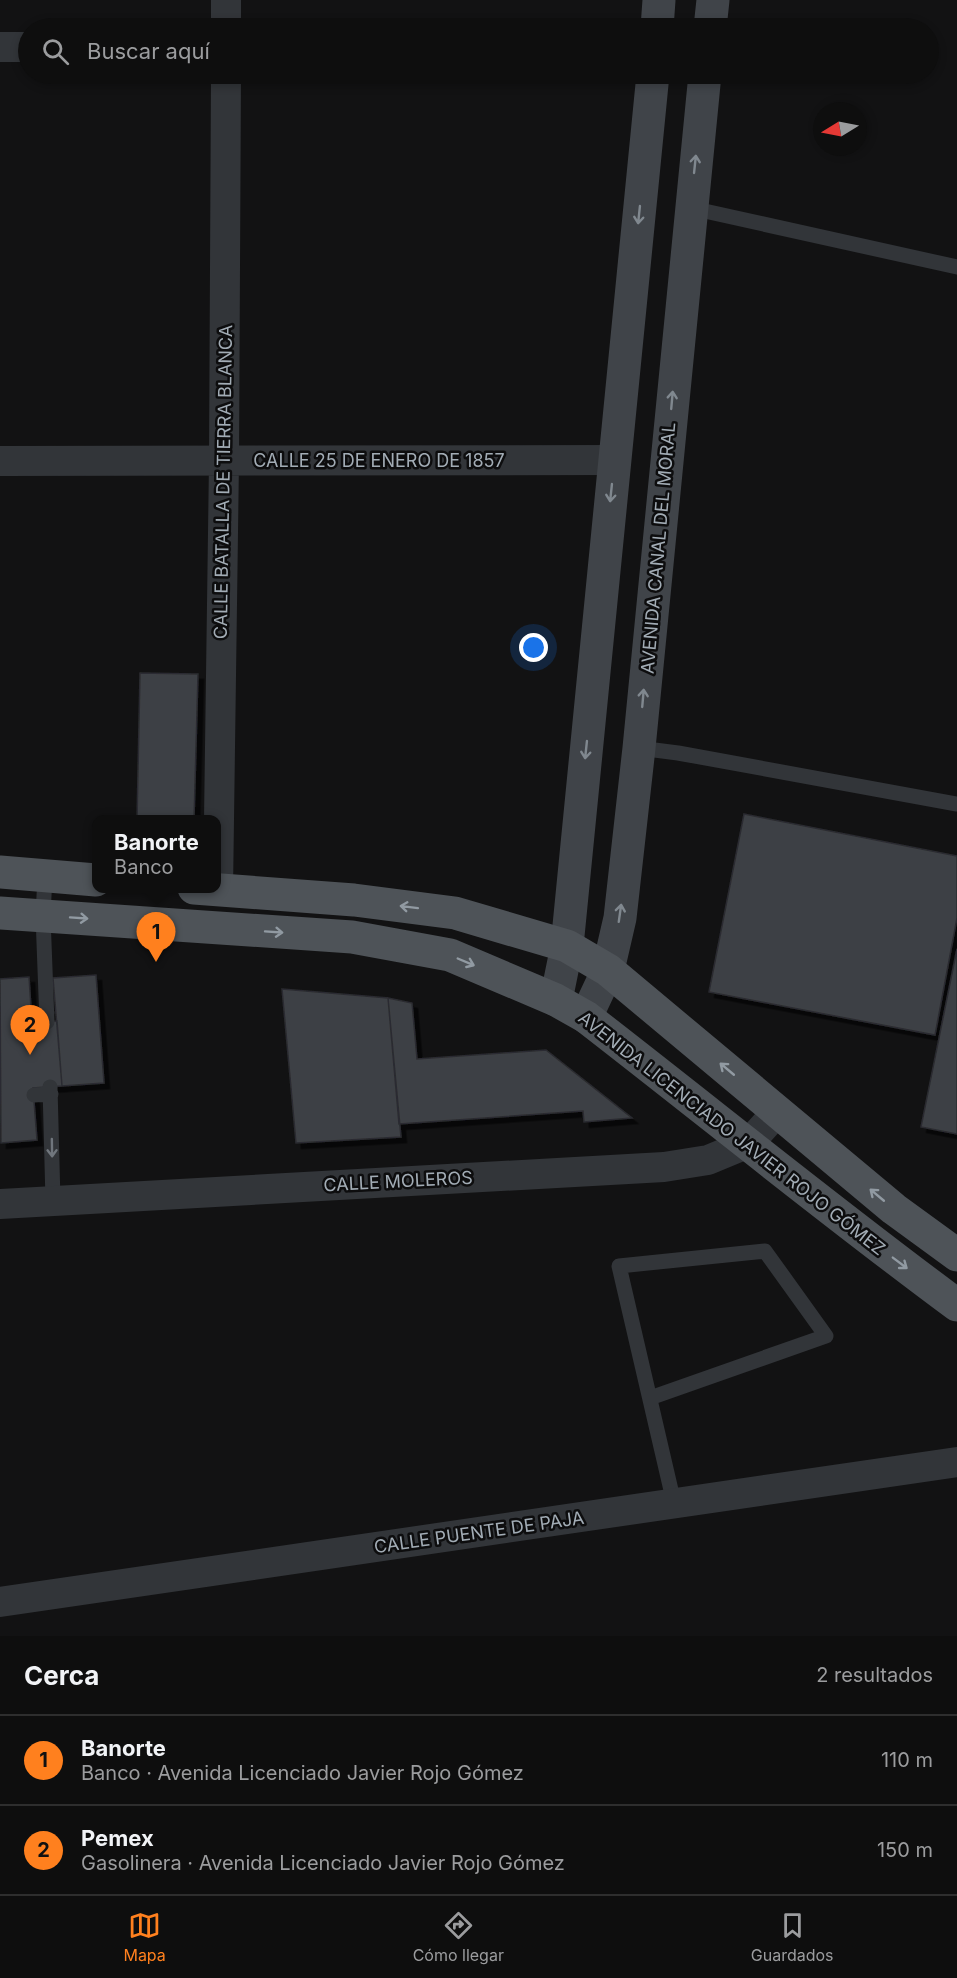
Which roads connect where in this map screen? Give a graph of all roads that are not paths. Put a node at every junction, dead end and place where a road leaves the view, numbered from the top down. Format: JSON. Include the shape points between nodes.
{"nodes":[{"id":1,"x":226,"y":0,"type":"edge"},
{"id":2,"x":659,"y":0,"type":"edge"},
{"id":3,"x":713,"y":0,"type":"edge"},
{"id":4,"x":226,"y":18,"type":"edge"},
{"id":5,"x":658,"y":18,"type":"edge"},
{"id":6,"x":711,"y":18,"type":"edge"},
{"id":7,"x":0,"y":47,"type":"edge"},
{"id":8,"x":18,"y":47,"type":"edge"},
{"id":9,"x":226,"y":84,"type":"edge"},
{"id":10,"x":652,"y":84,"type":"edge"},
{"id":11,"x":704,"y":84,"type":"edge"},
{"id":12,"x":690,"y":207,"type":"junction"},
{"id":13,"x":957,"y":267,"type":"edge"},
{"id":14,"x":614,"y":460,"type":"junction"},
{"id":15,"x":0,"y":461,"type":"edge"},
{"id":16,"x":224,"y":461,"type":"junction"},
{"id":17,"x":639,"y":748,"type":"junction"},
{"id":18,"x":957,"y":804,"type":"edge"},
{"id":19,"x":209,"y":815,"type":"edge"},
{"id":20,"x":0,"y":872,"type":"edge"},
{"id":21,"x":45,"y":876,"type":"junction"},
{"id":22,"x":92,"y":880,"type":"edge"},
{"id":23,"x":221,"y":891,"type":"edge"},
{"id":24,"x":0,"y":913,"type":"edge"},
{"id":25,"x":43,"y":916,"type":"junction"},
{"id":26,"x":567,"y":946,"type":"junction"},
{"id":27,"x":608,"y":970,"type":"junction"},
{"id":28,"x":556,"y":1000,"type":"junction"},
{"id":29,"x":32,"y":1016,"type":"dead end"},
{"id":30,"x":586,"y":1017,"type":"junction"},
{"id":31,"x":33,"y":1095,"type":"dead end"},
{"id":32,"x":778,"y":1111,"type":"junction"},
{"id":33,"x":749,"y":1143,"type":"junction"},
{"id":34,"x":836,"y":1160,"type":"junction"},
{"id":35,"x":812,"y":1193,"type":"junction"},
{"id":36,"x":53,"y":1201,"type":"junction"},
{"id":37,"x":0,"y":1204,"type":"edge"},
{"id":38,"x":957,"y":1255,"type":"edge"},
{"id":39,"x":957,"y":1305,"type":"edge"},
{"id":40,"x":650,"y":1398,"type":"junction"},
{"id":41,"x":957,"y":1462,"type":"edge"},
{"id":42,"x":674,"y":1503,"type":"junction"},
{"id":43,"x":0,"y":1602,"type":"edge"}],
"edges":[{"from":1,"to":4,"type":"street"},
{"from":2,"to":5,"type":"main road"},
{"from":3,"to":6,"type":"main road"},
{"from":7,"to":8,"type":"street"},
{"from":9,"to":16,"type":"street","name":"CALLE BATALLA DE TIERRA BLANCA"},
{"from":10,"to":14,"type":"main road","one_way":true},
{"from":12,"to":11,"type":"main road","name":"AVENIDA CANAL DEL MORAL","one_way":true},
{"from":12,"to":13,"type":"lane"},
{"from":17,"to":12,"type":"main road","name":"AVENIDA CANAL DEL MORAL","one_way":true},
{"from":14,"to":16,"type":"street","name":"CALLE 25 DE ENERO DE 1857"},
{"from":14,"to":26,"type":"main road","one_way":true},
{"from":15,"to":16,"type":"street","name":"CALLE 25 DE ENERO DE 1857"},
{"from":16,"to":19,"type":"street","name":"CALLE BATALLA DE TIERRA BLANCA"},
{"from":17,"to":18,"type":"lane"},
{"from":27,"to":17,"type":"main road","name":"AVENIDA CANAL DEL MORAL","one_way":true,"via":[[620,918]]},
{"from":20,"to":21,"type":"main road"},
{"from":21,"to":22,"type":"main road"},
{"from":21,"to":25,"type":"lane"},
{"from":26,"to":23,"type":"main road","one_way":true,"via":[[455,913],[354,900]]},
{"from":24,"to":25,"type":"main road","name":"AVENIDA LICENCIADO JAVIER ROJO GÓMEZ"},
{"from":25,"to":28,"type":"main road","name":"AVENIDA LICENCIADO JAVIER ROJO GÓMEZ","one_way":true,"via":[[352,937],[450,955]]},
{"from":25,"to":29,"type":"lane","via":[[47,1018]]},
{"from":26,"to":27,"type":"main road"},
{"from":26,"to":28,"type":"main road"},
{"from":27,"to":30,"type":"main road","name":"AVENIDA CANAL DEL MORAL"},
{"from":32,"to":27,"type":"main road","one_way":true},
{"from":28,"to":30,"type":"main road","name":"AVENIDA LICENCIADO JAVIER ROJO GÓMEZ"},
{"from":30,"to":33,"type":"main road","name":"AVENIDA LICENCIADO JAVIER ROJO GÓMEZ"},
{"from":31,"to":36,"type":"lane","one_way":true,"via":[[51,1090]]},
{"from":32,"to":33,"type":"street","name":"CALLE MOLEROS"},
{"from":32,"to":34,"type":"main road"},
{"from":33,"to":35,"type":"main road","name":"AVENIDA LICENCIADO JAVIER ROJO GÓMEZ"},
{"from":33,"to":36,"type":"street","name":"CALLE MOLEROS","via":[[708,1160],[664,1167]]},
{"from":34,"to":35,"type":"main road"},
{"from":38,"to":34,"type":"main road","one_way":true},
{"from":35,"to":39,"type":"main road","name":"AVENIDA LICENCIADO JAVIER ROJO GÓMEZ","one_way":true},
{"from":36,"to":37,"type":"street","name":"CALLE MOLEROS"},
{"from":40,"to":40,"type":"lane","via":[[619,1266],[765,1251],[826,1336]]},
{"from":40,"to":42,"type":"lane"},
{"from":41,"to":42,"type":"street","name":"CALLE PUENTE DE PAJA"},
{"from":42,"to":43,"type":"street","name":"CALLE PUENTE DE PAJA"}]}
